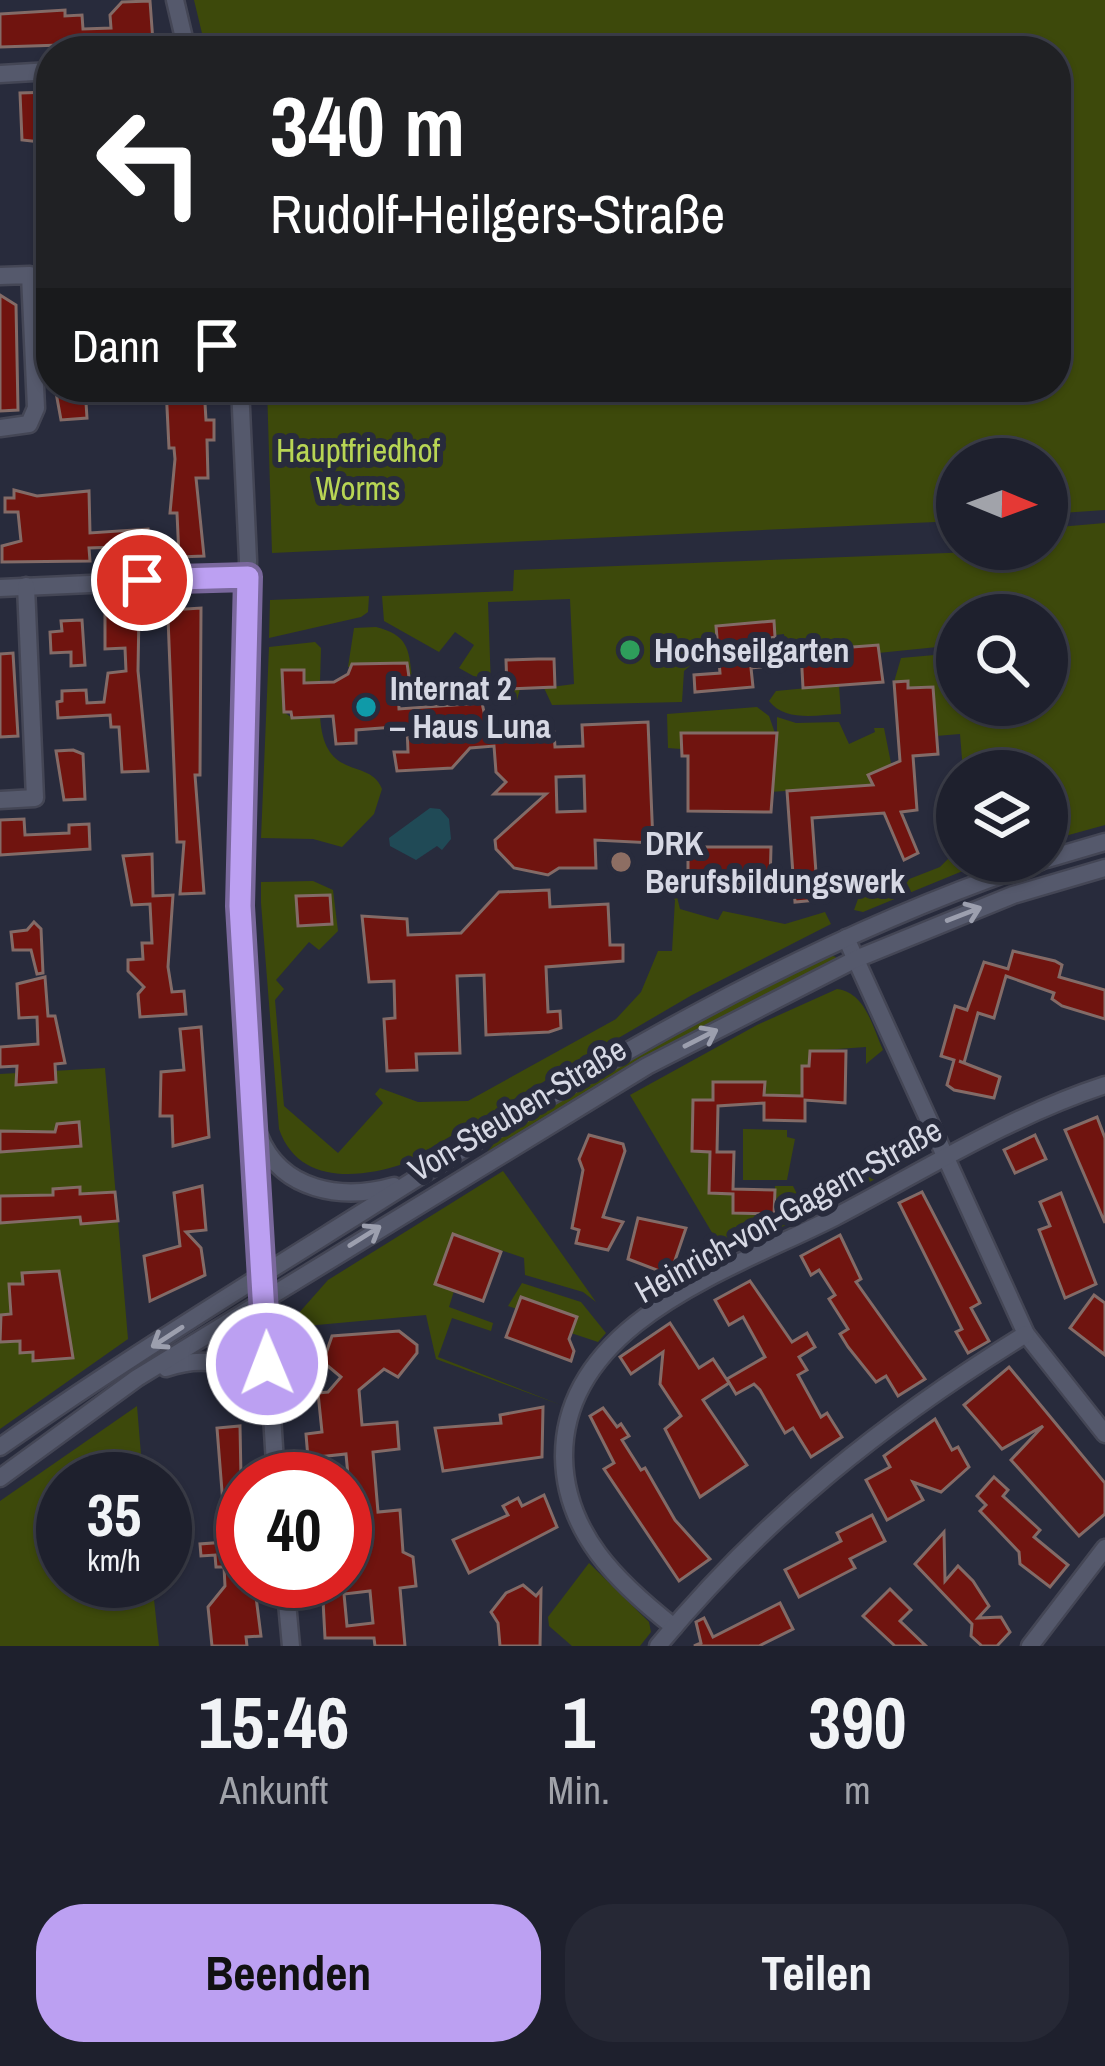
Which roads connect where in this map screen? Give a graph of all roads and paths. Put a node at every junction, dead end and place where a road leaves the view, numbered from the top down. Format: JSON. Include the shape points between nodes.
{"nodes":[{"id":1,"x":175,"y":0,"type":"edge"},
{"id":2,"x":183,"y":36,"type":"edge"},
{"id":3,"x":36,"y":72,"type":"edge"},
{"id":4,"x":0,"y":74,"type":"edge"},
{"id":5,"x":0,"y":276,"type":"edge"},
{"id":6,"x":241,"y":402,"type":"edge"},
{"id":7,"x":0,"y":428,"type":"edge"},
{"id":8,"x":248,"y":577,"type":"junction"},
{"id":9,"x":26,"y":586,"type":"junction"},
{"id":10,"x":0,"y":587,"type":"edge"},
{"id":11,"x":0,"y":800,"type":"edge"},
{"id":12,"x":1105,"y":842,"type":"edge"},
{"id":13,"x":1068,"y":853,"type":"edge"},
{"id":14,"x":1105,"y":868,"type":"edge"},
{"id":15,"x":988,"y":882,"type":"edge"},
{"id":16,"x":845,"y":938,"type":"junction"},
{"id":17,"x":856,"y":959,"type":"junction"},
{"id":18,"x":1105,"y":1085,"type":"edge"},
{"id":19,"x":256,"y":1130,"type":"junction"},
{"id":20,"x":945,"y":1158,"type":"junction"},
{"id":21,"x":411,"y":1181,"type":"junction"},
{"id":22,"x":265,"y":1274,"type":"junction"},
{"id":23,"x":266,"y":1298,"type":"junction"},
{"id":24,"x":1026,"y":1334,"type":"junction"},
{"id":25,"x":136,"y":1378,"type":"junction"},
{"id":26,"x":271,"y":1419,"type":"junction"},
{"id":27,"x":1105,"y":1434,"type":"edge"},
{"id":28,"x":0,"y":1447,"type":"edge"},
{"id":29,"x":274,"y":1452,"type":"edge"},
{"id":30,"x":0,"y":1478,"type":"edge"},
{"id":31,"x":1105,"y":1548,"type":"edge"},
{"id":32,"x":287,"y":1608,"type":"edge"},
{"id":33,"x":674,"y":1627,"type":"junction"},
{"id":34,"x":291,"y":1646,"type":"edge"},
{"id":35,"x":658,"y":1646,"type":"edge"},
{"id":36,"x":1030,"y":1646,"type":"edge"}],
"edges":[{"from":1,"to":2,"type":"street"},
{"from":3,"to":4,"type":"street"},
{"from":5,"to":7,"type":"street","via":[[30,275],[36,408],[23,427]]},
{"from":6,"to":8,"type":"street"},
{"from":8,"to":9,"type":"street"},
{"from":8,"to":19,"type":"street","via":[[239,875]]},
{"from":9,"to":10,"type":"street"},
{"from":9,"to":11,"type":"street","via":[[35,798]]},
{"from":12,"to":13,"type":"street","name":"Von-Steuben-Straße"},
{"from":17,"to":14,"type":"street","name":"Von-Steuben-Straße","one_way":true,"via":[[1013,895]]},
{"from":15,"to":16,"type":"street","name":"Von-Steuben-Straße"},
{"from":16,"to":17,"type":"street"},
{"from":16,"to":21,"type":"street","name":"Von-Steuben-Straße","via":[[658,1033]]},
{"from":17,"to":20,"type":"street"},
{"from":23,"to":17,"type":"street","name":"Von-Steuben-Straße","one_way":true,"via":[[647,1066]]},
{"from":18,"to":20,"type":"street","name":"Heinrich-von-Gagern-Straße"},
{"from":19,"to":21,"type":"street","via":[[275,1165],[304,1184],[356,1192]]},
{"from":19,"to":22,"type":"street"},
{"from":20,"to":24,"type":"street"},
{"from":20,"to":33,"type":"street","name":"Heinrich-von-Gagern-Straße","via":[[671,1302],[586,1376],[564,1445],[576,1516],[610,1569]]},
{"from":21,"to":22,"type":"street","name":"Von-Steuben-Straße"},
{"from":22,"to":23,"type":"street"},
{"from":22,"to":28,"type":"street","name":"Von-Steuben-Straße","one_way":true},
{"from":23,"to":25,"type":"street","name":"Von-Steuben-Straße"},
{"from":23,"to":26,"type":"street"},
{"from":24,"to":27,"type":"street"},
{"from":24,"to":33,"type":"street","via":[[849,1454],[728,1565]]},
{"from":25,"to":26,"type":"street","via":[[216,1361],[252,1383]]},
{"from":25,"to":30,"type":"street","name":"Von-Steuben-Straße"},
{"from":26,"to":29,"type":"street"},
{"from":31,"to":36,"type":"street"},
{"from":32,"to":34,"type":"street"},
{"from":33,"to":35,"type":"street"}]}
